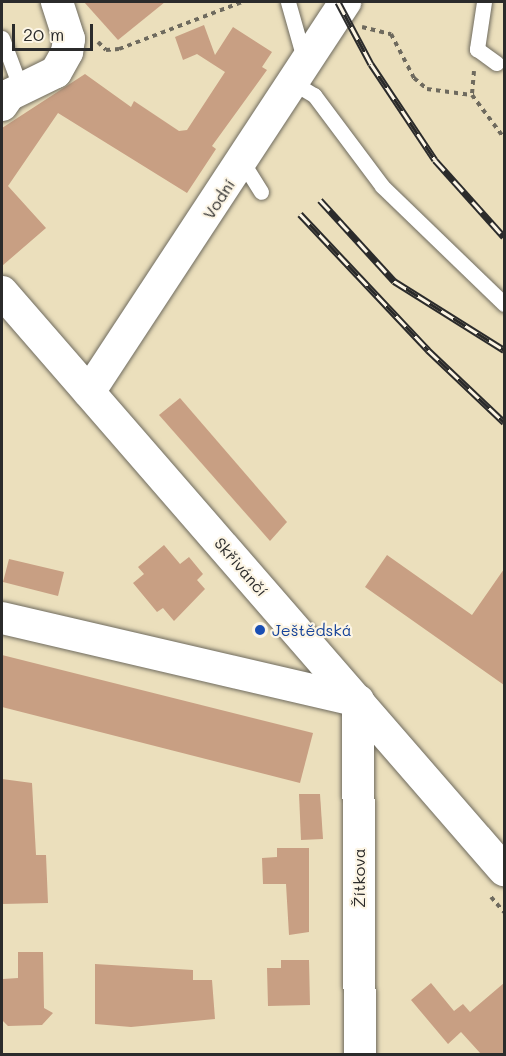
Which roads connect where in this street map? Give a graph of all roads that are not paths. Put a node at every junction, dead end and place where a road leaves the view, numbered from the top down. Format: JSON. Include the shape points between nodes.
{"nodes":[{"id":1,"x":57,"y":2,"type":"edge"},
{"id":2,"x":288,"y":2,"type":"edge"},
{"id":3,"x":484,"y":2,"type":"edge"},
{"id":4,"x":352,"y":14,"type":"edge"},
{"id":5,"x":2,"y":38,"type":"edge"},
{"id":6,"x":496,"y":63,"type":"dead end"},
{"id":7,"x":299,"y":72,"type":"junction"},
{"id":8,"x":11,"y":97,"type":"edge"},
{"id":9,"x":243,"y":163,"type":"junction"},
{"id":10,"x":261,"y":192,"type":"dead end"},
{"id":11,"x":2,"y":292,"type":"edge"},
{"id":12,"x":504,"y":304,"type":"edge"},
{"id":13,"x":89,"y":392,"type":"junction"},
{"id":14,"x":2,"y":618,"type":"edge"},
{"id":15,"x":358,"y":701,"type":"junction"},
{"id":16,"x":504,"y":870,"type":"edge"},
{"id":17,"x":360,"y":1054,"type":"edge"}],
"edges":[{"from":1,"to":8,"type":"street","via":[[69,39],[67,52],[56,72]]},
{"from":2,"to":7,"type":"lane"},
{"from":3,"to":6,"type":"lane","via":[[477,49]]},
{"from":4,"to":7,"type":"street","name":"Vodní"},
{"from":5,"to":8,"type":"lane"},
{"from":7,"to":9,"type":"street","name":"Vodní"},
{"from":7,"to":12,"type":"lane","via":[[382,186]]},
{"from":9,"to":10,"type":"lane"},
{"from":9,"to":13,"type":"street","name":"Vodní"},
{"from":11,"to":13,"type":"street","name":"Skřivánčí"},
{"from":13,"to":15,"type":"street","name":"Skřivánčí"},
{"from":14,"to":15,"type":"street"},
{"from":15,"to":16,"type":"street","name":"Skřivánčí"},
{"from":15,"to":17,"type":"street","name":"Žítkova"}]}
